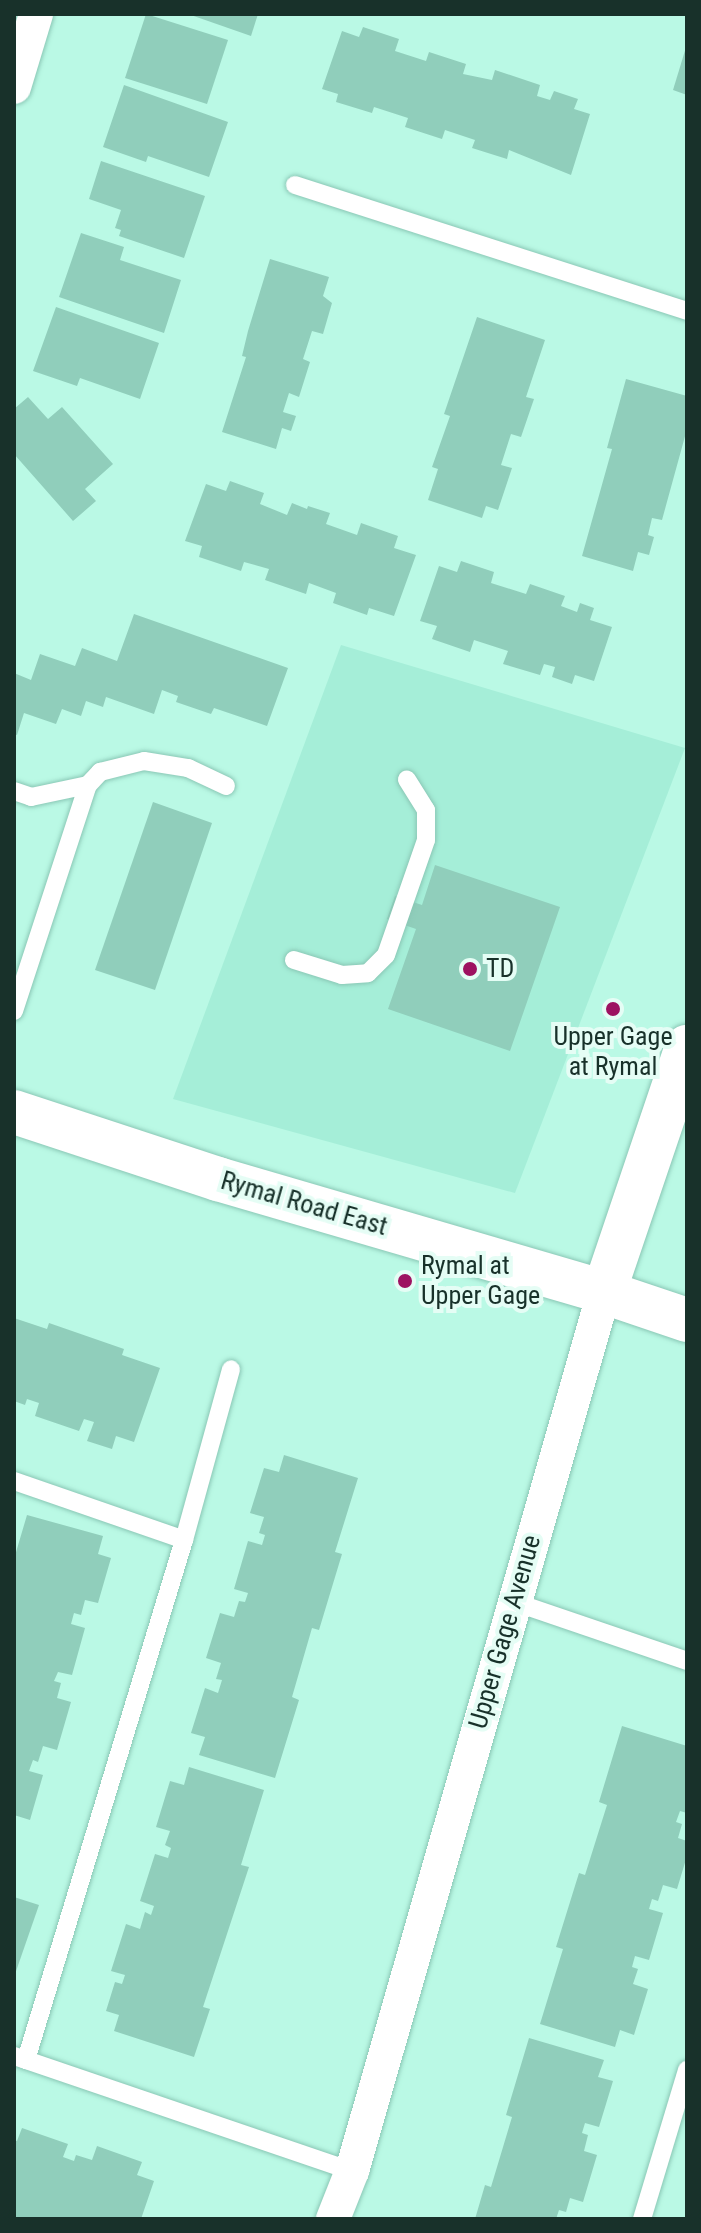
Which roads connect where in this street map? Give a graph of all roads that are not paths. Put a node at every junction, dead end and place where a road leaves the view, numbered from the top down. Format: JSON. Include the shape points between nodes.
{"nodes":[{"id":1,"x":36,"y":14,"type":"edge"},
{"id":2,"x":14,"y":87,"type":"edge"},
{"id":3,"x":295,"y":185,"type":"dead end"},
{"id":4,"x":687,"y":311,"type":"edge"},
{"id":5,"x":407,"y":780,"type":"dead end"},
{"id":6,"x":88,"y":785,"type":"junction"},
{"id":7,"x":226,"y":786,"type":"dead end"},
{"id":8,"x":14,"y":791,"type":"edge"},
{"id":9,"x":294,"y":960,"type":"dead end"},
{"id":10,"x":14,"y":1011,"type":"edge"},
{"id":11,"x":687,"y":1047,"type":"edge"},
{"id":12,"x":14,"y":1112,"type":"edge"},
{"id":13,"x":604,"y":1292,"type":"junction"},
{"id":14,"x":687,"y":1320,"type":"edge"},
{"id":15,"x":231,"y":1369,"type":"dead end"},
{"id":16,"x":14,"y":1481,"type":"edge"},
{"id":17,"x":184,"y":1540,"type":"junction"},
{"id":18,"x":514,"y":1602,"type":"junction"},
{"id":19,"x":687,"y":1661,"type":"edge"},
{"id":20,"x":20,"y":2058,"type":"edge"},
{"id":21,"x":687,"y":2070,"type":"edge"},
{"id":22,"x":683,"y":2095,"type":"edge"},
{"id":23,"x":352,"y":2171,"type":"junction"},
{"id":24,"x":333,"y":2219,"type":"edge"},
{"id":25,"x":642,"y":2219,"type":"edge"}],
"edges":[{"from":1,"to":2,"type":"street"},
{"from":3,"to":4,"type":"lane"},
{"from":5,"to":9,"type":"lane","via":[[426,810],[426,840],[386,955],[368,973],[342,975]]},
{"from":6,"to":7,"type":"lane","via":[[100,772],[144,761],[188,768]]},
{"from":6,"to":8,"type":"lane","via":[[31,797]]},
{"from":6,"to":10,"type":"lane"},
{"from":11,"to":13,"type":"main road","name":"Upper Gage Avenue"},
{"from":12,"to":13,"type":"main road","name":"Rymal Road East","via":[[218,1179]]},
{"from":13,"to":14,"type":"main road","name":"Rymal Road East"},
{"from":13,"to":18,"type":"street","name":"Upper Gage Avenue"},
{"from":15,"to":17,"type":"lane"},
{"from":16,"to":17,"type":"lane"},
{"from":17,"to":20,"type":"lane"},
{"from":18,"to":19,"type":"lane"},
{"from":18,"to":23,"type":"street","name":"Upper Gage Avenue"},
{"from":20,"to":23,"type":"lane"},
{"from":21,"to":22,"type":"lane"},
{"from":22,"to":25,"type":"lane"},
{"from":23,"to":24,"type":"street","name":"Upper Gage Avenue"}]}
